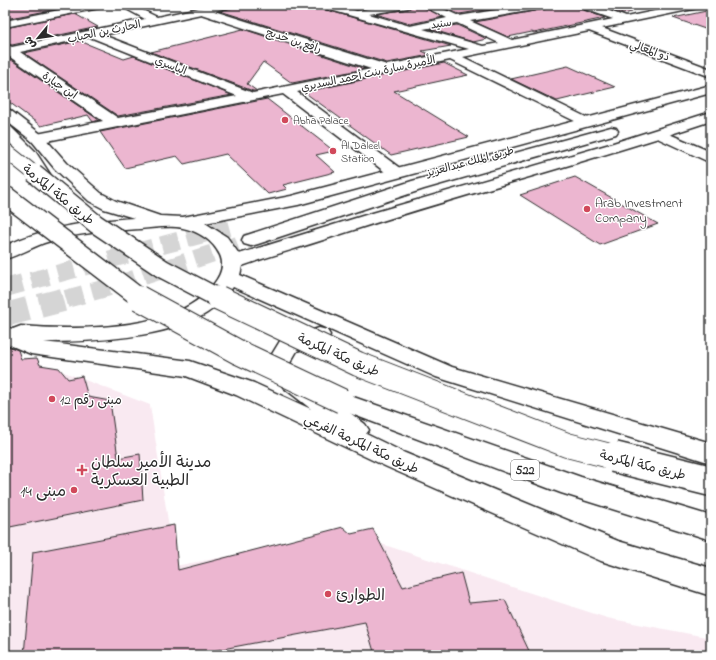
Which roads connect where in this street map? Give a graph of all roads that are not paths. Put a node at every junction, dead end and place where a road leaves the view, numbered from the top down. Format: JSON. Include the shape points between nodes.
{"nodes":[{"id":1,"x":99,"y":5,"type":"edge"},
{"id":2,"x":124,"y":5,"type":"edge"},
{"id":3,"x":228,"y":5,"type":"edge"},
{"id":4,"x":324,"y":5,"type":"edge"},
{"id":5,"x":408,"y":5,"type":"edge"},
{"id":6,"x":426,"y":5,"type":"edge"},
{"id":7,"x":545,"y":5,"type":"edge"},
{"id":8,"x":583,"y":5,"type":"edge"},
{"id":9,"x":661,"y":5,"type":"edge"},
{"id":10,"x":698,"y":5,"type":"edge"},
{"id":11,"x":203,"y":10,"type":"junction"},
{"id":12,"x":676,"y":10,"type":"junction"},
{"id":13,"x":355,"y":14,"type":"junction"},
{"id":14,"x":156,"y":20,"type":"junction"},
{"id":15,"x":460,"y":20,"type":"junction"},
{"id":16,"x":626,"y":20,"type":"junction"},
{"id":17,"x":5,"y":24,"type":"edge"},
{"id":18,"x":589,"y":27,"type":"junction"},
{"id":19,"x":408,"y":28,"type":"junction"},
{"id":20,"x":91,"y":34,"type":"junction"},
{"id":21,"x":511,"y":44,"type":"junction"},
{"id":22,"x":483,"y":49,"type":"junction"},
{"id":23,"x":7,"y":50,"type":"edge"},
{"id":24,"x":452,"y":56,"type":"junction"},
{"id":25,"x":386,"y":69,"type":"junction"},
{"id":26,"x":711,"y":73,"type":"edge"},
{"id":27,"x":711,"y":89,"type":"edge"},
{"id":28,"x":286,"y":90,"type":"junction"},
{"id":29,"x":711,"y":95,"type":"edge"},
{"id":30,"x":252,"y":97,"type":"junction"},
{"id":31,"x":711,"y":104,"type":"edge"},
{"id":32,"x":5,"y":113,"type":"edge"},
{"id":33,"x":711,"y":116,"type":"edge"},
{"id":34,"x":585,"y":122,"type":"junction"},
{"id":35,"x":116,"y":123,"type":"junction"},
{"id":36,"x":5,"y":129,"type":"edge"},
{"id":37,"x":660,"y":134,"type":"junction"},
{"id":38,"x":37,"y":138,"type":"junction"},
{"id":39,"x":5,"y":150,"type":"edge"},
{"id":40,"x":711,"y":158,"type":"edge"},
{"id":41,"x":396,"y":172,"type":"junction"},
{"id":42,"x":51,"y":188,"type":"junction"},
{"id":43,"x":5,"y":195,"type":"edge"},
{"id":44,"x":162,"y":222,"type":"junction"},
{"id":45,"x":184,"y":222,"type":"junction"},
{"id":46,"x":229,"y":228,"type":"tunnel mouth"},
{"id":47,"x":250,"y":241,"type":"tunnel mouth"},
{"id":48,"x":5,"y":253,"type":"edge"},
{"id":49,"x":231,"y":271,"type":"junction"},
{"id":50,"x":10,"y":334,"type":"edge"},
{"id":51,"x":383,"y":345,"type":"junction"},
{"id":52,"x":711,"y":453,"type":"edge"},
{"id":53,"x":396,"y":460,"type":"junction"},
{"id":54,"x":711,"y":481,"type":"edge"},
{"id":55,"x":711,"y":528,"type":"edge"},
{"id":56,"x":711,"y":582,"type":"edge"}],
"edges":[{"from":1,"to":17,"type":"main road"},
{"from":2,"to":14,"type":"main road"},
{"from":3,"to":11,"type":"main road","name":"الحارث بن الحباب"},
{"from":4,"to":13,"type":"main road"},
{"from":5,"to":13,"type":"main road"},
{"from":6,"to":15,"type":"main road"},
{"from":7,"to":15,"type":"main road","name":"سنيد"},
{"from":8,"to":16,"type":"main road"},
{"from":9,"to":12,"type":"main road"},
{"from":10,"to":12,"type":"main road","name":"الأميرة سارة بنت أحمد السديري"},
{"from":11,"to":14,"type":"main road","name":"الحارث بن الحباب"},
{"from":11,"to":25,"type":"main road","name":"رافع بن خديج"},
{"from":12,"to":16,"type":"main road","name":"الأميرة سارة بنت أحمد السديري"},
{"from":13,"to":19,"type":"main road"},
{"from":14,"to":20,"type":"main road","name":"الحارث بن الحباب"},
{"from":15,"to":19,"type":"main road","name":"سنيد"},
{"from":15,"to":21,"type":"main road"},
{"from":16,"to":18,"type":"main road","name":"الأميرة سارة بنت أحمد السديري"},
{"from":18,"to":21,"type":"main road","name":"الأميرة سارة بنت أحمد السديري"},
{"from":18,"to":26,"type":"main road","name":"ذو المعالي"},
{"from":19,"to":22,"type":"main road"},
{"from":20,"to":23,"type":"main road","name":"الحارث بن الحباب"},
{"from":20,"to":30,"type":"main road","name":"الياسري"},
{"from":21,"to":22,"type":"main road","name":"الأميرة سارة بنت أحمد السديري"},
{"from":22,"to":24,"type":"main road","name":"الأميرة سارة بنت أحمد السديري"},
{"from":23,"to":35,"type":"main road","name":"ابن جبارة"},
{"from":24,"to":25,"type":"main road","name":"الأميرة سارة بنت أحمد السديري"},
{"from":24,"to":34,"type":"main road"},
{"from":25,"to":28,"type":"main road","name":"الأميرة سارة بنت أحمد السديري"},
{"from":27,"to":34,"type":"main road"},
{"from":28,"to":30,"type":"main road","name":"الأميرة سارة بنت أحمد السديري"},
{"from":28,"to":41,"type":"main road"},
{"from":29,"to":46,"type":"main road","name":"طريق الملك عبدالعزيز"},
{"from":30,"to":35,"type":"main road","name":"الأميرة سارة بنت أحمد السديري"},
{"from":31,"to":47,"type":"main road","name":"طريق الملك عبدالعزيز","via":[[418,185]]},
{"from":32,"to":38,"type":"main road"},
{"from":33,"to":37,"type":"main road"},
{"from":34,"to":41,"type":"main road"},
{"from":35,"to":38,"type":"main road","name":"الأميرة سارة بنت أحمد السديري"},
{"from":36,"to":42,"type":"main road","bridge":true,"via":[[29,154]]},
{"from":37,"to":40,"type":"main road"},
{"from":37,"to":49,"type":"main road","via":[[257,254]]},
{"from":38,"to":44,"type":"main road","via":[[61,166],[95,197],[110,205]]},
{"from":39,"to":42,"type":"main road","name":"طريق مكة المكرمة","bridge":true},
{"from":41,"to":45,"type":"main road","via":[[292,201]]},
{"from":42,"to":54,"type":"main road","name":"طريق مكة المكرمة","bridge":true,"via":[[96,224],[163,269],[248,313],[358,364],[567,445]]},
{"from":43,"to":55,"type":"main road","number":"522","bridge":true,"via":[[138,297],[238,352],[342,401],[539,476]]},
{"from":44,"to":45,"type":"main road"},
{"from":44,"to":48,"type":"main road","via":[[64,232],[32,241]]},
{"from":45,"to":49,"type":"main road","via":[[208,232],[225,246]]},
{"from":49,"to":50,"type":"main road","via":[[212,300],[194,312],[162,324],[98,332]]},
{"from":49,"to":51,"type":"main road"},
{"from":50,"to":53,"type":"main road","name":"طريق مكة المكرمة الفرعي","via":[[31,348],[190,369],[245,389]]},
{"from":51,"to":52,"type":"main road","via":[[444,372]]},
{"from":51,"to":53,"type":"main road","via":[[317,335],[288,346],[278,364],[292,382]]},
{"from":53,"to":56,"type":"main road","name":"طريق مكة المكرمة الفرعي","via":[[612,552]]}]}
